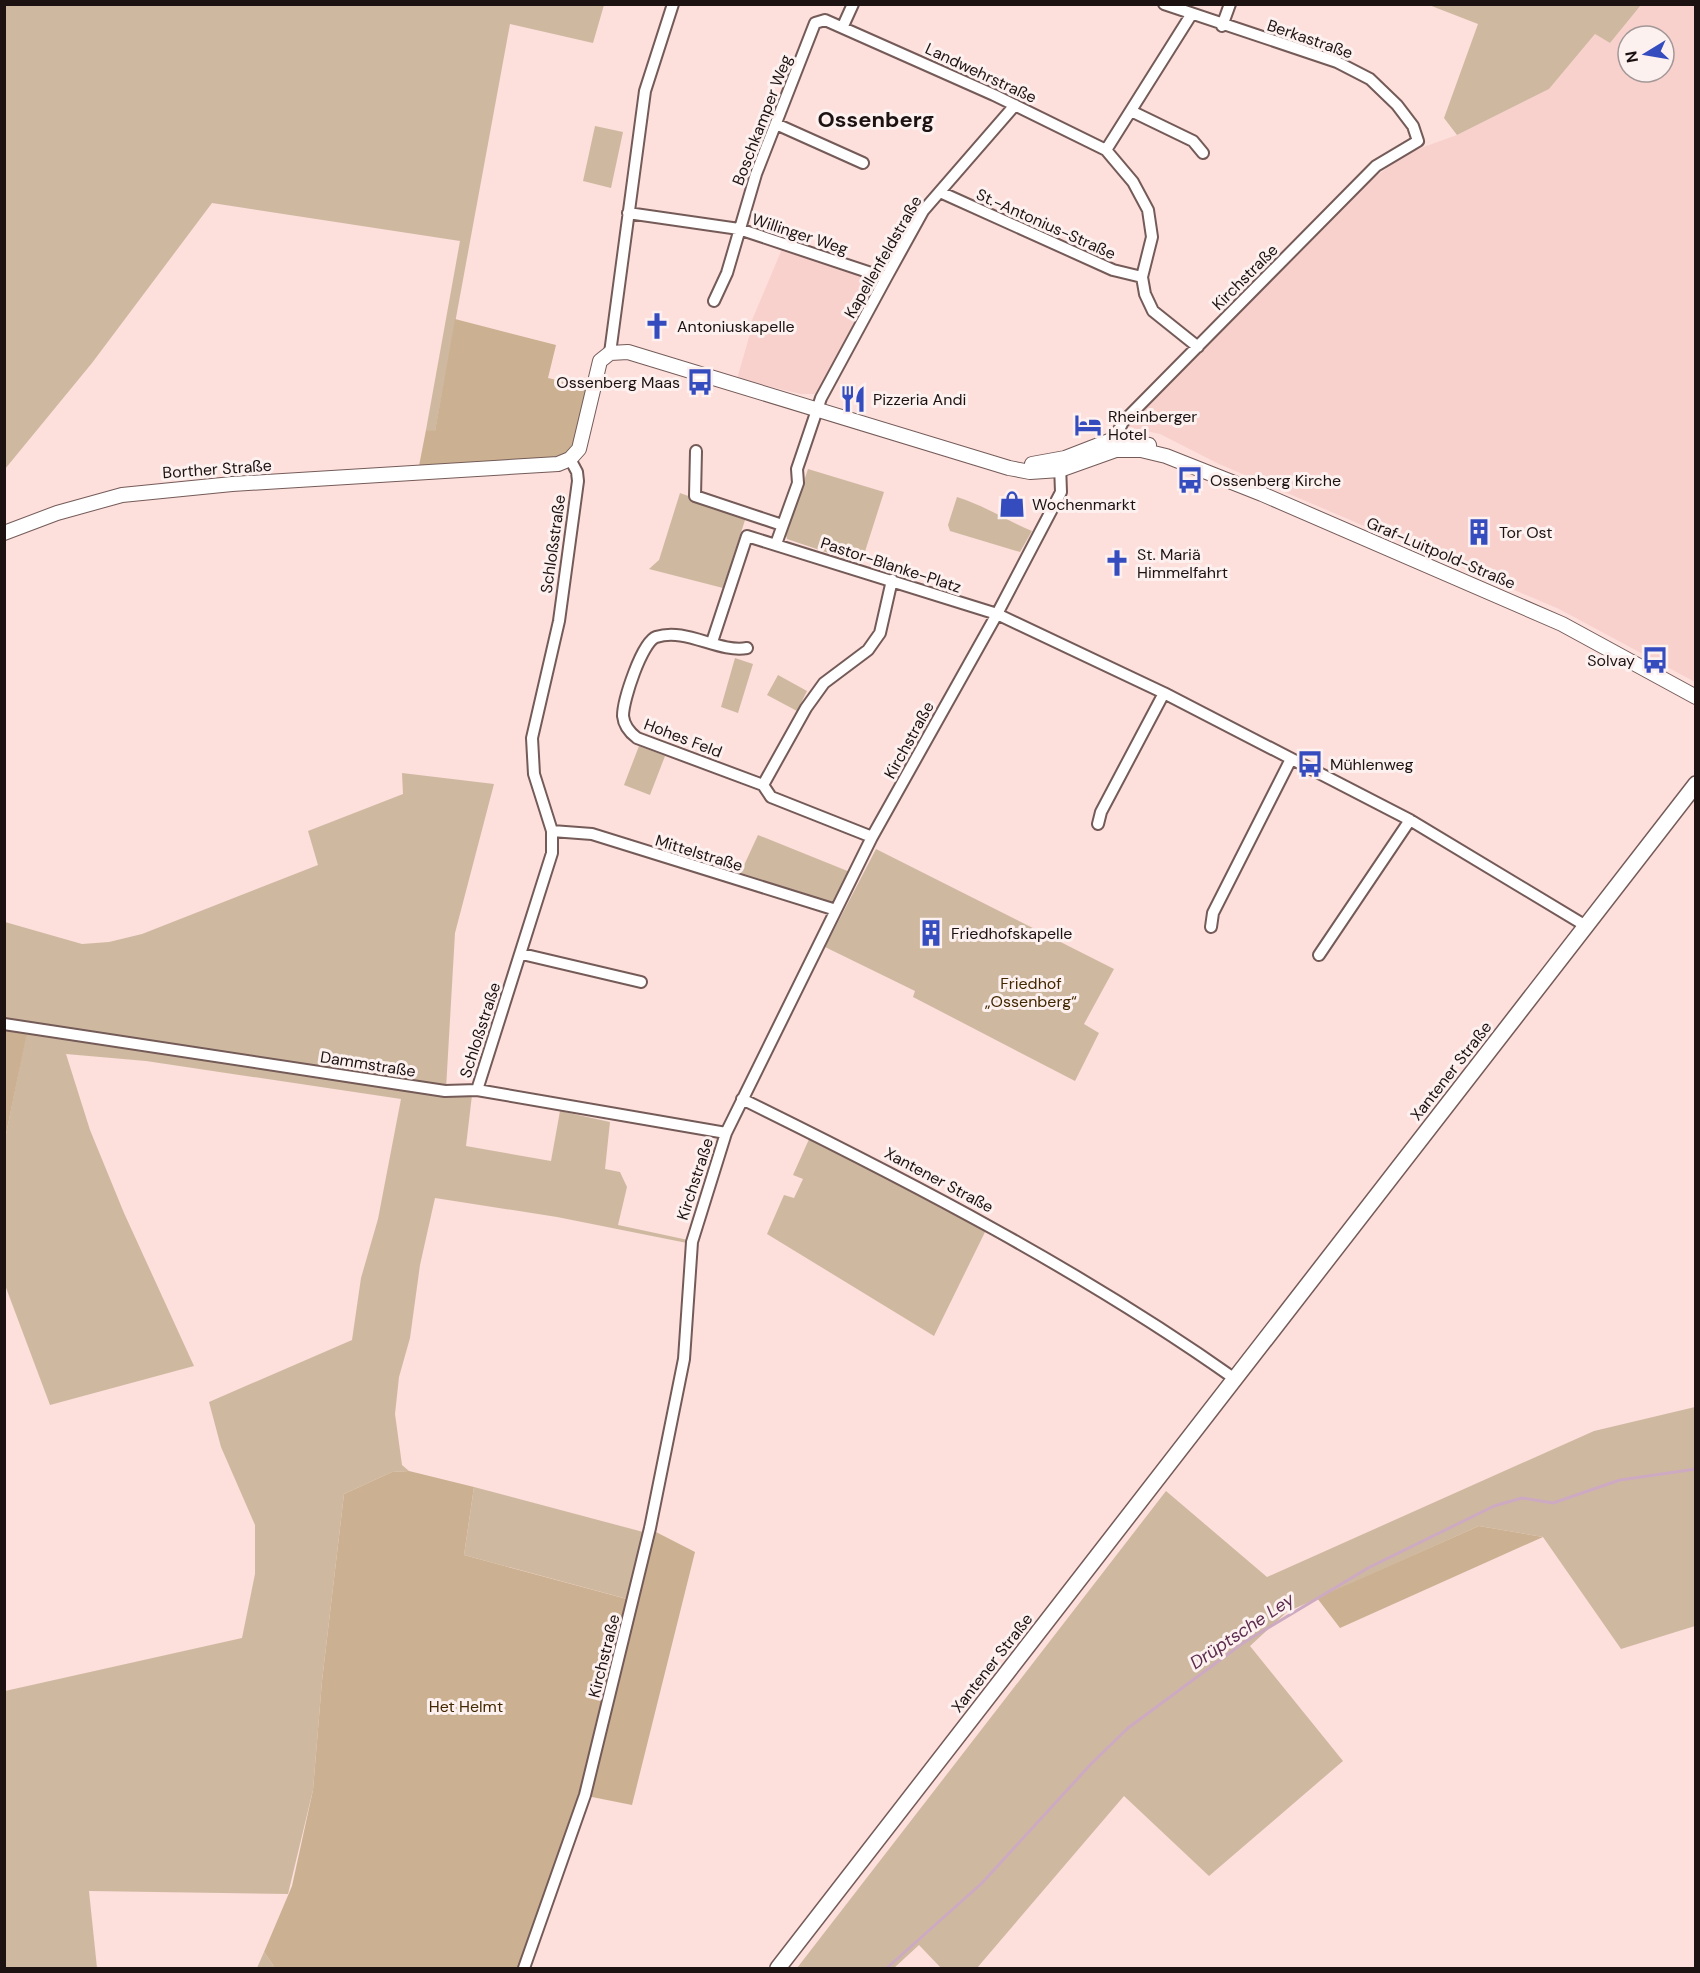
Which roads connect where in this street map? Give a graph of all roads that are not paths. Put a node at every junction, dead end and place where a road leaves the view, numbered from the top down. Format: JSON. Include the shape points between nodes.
{"nodes":[{"id":1,"x":673,"y":4,"type":"edge"},
{"id":2,"x":853,"y":4,"type":"edge"},
{"id":3,"x":1164,"y":4,"type":"edge"},
{"id":4,"x":1230,"y":4,"type":"edge"},
{"id":5,"x":1191,"y":15,"type":"junction"},
{"id":6,"x":815,"y":23,"type":"joint"},
{"id":7,"x":843,"y":26,"type":"junction"},
{"id":8,"x":1222,"y":26,"type":"junction"},
{"id":9,"x":1015,"y":105,"type":"junction"},
{"id":10,"x":1131,"y":111,"type":"junction"},
{"id":11,"x":776,"y":124,"type":"junction"},
{"id":12,"x":1418,"y":141,"type":"joint"},
{"id":13,"x":1106,"y":150,"type":"junction"},
{"id":14,"x":1203,"y":153,"type":"dead end"},
{"id":15,"x":863,"y":163,"type":"dead end"},
{"id":16,"x":940,"y":192,"type":"junction"},
{"id":17,"x":628,"y":213,"type":"junction"},
{"id":18,"x":739,"y":229,"type":"junction"},
{"id":19,"x":1142,"y":277,"type":"junction"},
{"id":20,"x":886,"y":278,"type":"junction"},
{"id":21,"x":714,"y":301,"type":"dead end"},
{"id":22,"x":1197,"y":347,"type":"junction"},
{"id":23,"x":610,"y":353,"type":"junction"},
{"id":24,"x":818,"y":408,"type":"junction"},
{"id":25,"x":1115,"y":445,"type":"junction"},
{"id":26,"x":696,"y":452,"type":"dead end"},
{"id":27,"x":570,"y":459,"type":"junction"},
{"id":28,"x":1060,"y":465,"type":"junction"},
{"id":29,"x":782,"y":525,"type":"junction"},
{"id":30,"x":4,"y":533,"type":"edge"},
{"id":31,"x":776,"y":544,"type":"junction"},
{"id":32,"x":892,"y":580,"type":"junction"},
{"id":33,"x":997,"y":614,"type":"junction"},
{"id":34,"x":712,"y":642,"type":"junction"},
{"id":35,"x":747,"y":648,"type":"dead end"},
{"id":36,"x":1164,"y":693,"type":"junction"},
{"id":37,"x":1695,"y":697,"type":"edge"},
{"id":38,"x":1291,"y":759,"type":"junction"},
{"id":39,"x":1695,"y":784,"type":"edge"},
{"id":40,"x":764,"y":785,"type":"junction"},
{"id":41,"x":1410,"y":820,"type":"junction"},
{"id":42,"x":1098,"y":824,"type":"dead end"},
{"id":43,"x":552,"y":831,"type":"junction"},
{"id":44,"x":872,"y":837,"type":"junction"},
{"id":45,"x":836,"y":910,"type":"junction"},
{"id":46,"x":1586,"y":926,"type":"junction"},
{"id":47,"x":1211,"y":927,"type":"dead end"},
{"id":48,"x":522,"y":954,"type":"junction"},
{"id":49,"x":1319,"y":955,"type":"dead end"},
{"id":50,"x":641,"y":981,"type":"dead end"},
{"id":51,"x":4,"y":1024,"type":"edge"},
{"id":52,"x":477,"y":1090,"type":"junction"},
{"id":53,"x":742,"y":1099,"type":"junction"},
{"id":54,"x":726,"y":1133,"type":"junction"},
{"id":55,"x":1235,"y":1379,"type":"junction"},
{"id":56,"x":524,"y":1968,"type":"edge"},
{"id":57,"x":778,"y":1968,"type":"edge"}],
"edges":[{"from":1,"to":17,"type":"street","via":[[645,91]]},
{"from":2,"to":7,"type":"street"},
{"from":3,"to":5,"type":"street","name":"Berkastraße"},
{"from":4,"to":8,"type":"street"},
{"from":5,"to":8,"type":"street","name":"Berkastraße"},
{"from":5,"to":10,"type":"street"},
{"from":6,"to":7,"type":"street","name":"Landwehrstraße","via":[[825,20]]},
{"from":6,"to":11,"type":"street","name":"Boschkamper Weg"},
{"from":7,"to":9,"type":"street","name":"Landwehrstraße"},
{"from":8,"to":12,"type":"street","name":"Berkastraße","via":[[1337,62],[1371,79],[1398,105]]},
{"from":9,"to":13,"type":"street","name":"Landwehrstraße"},
{"from":9,"to":16,"type":"street","name":"Kapellenfeldstraße"},
{"from":10,"to":13,"type":"street"},
{"from":10,"to":14,"type":"street","via":[[1193,141]]},
{"from":11,"to":15,"type":"street"},
{"from":11,"to":18,"type":"street","name":"Boschkamper Weg"},
{"from":12,"to":22,"type":"street","name":"Kirchstraße","via":[[1376,166]]},
{"from":13,"to":19,"type":"street","name":"Landwehrstraße","via":[[1148,210],[1152,237]]},
{"from":16,"to":19,"type":"street","name":"St.-Antonius-Straße","via":[[1113,270]]},
{"from":16,"to":20,"type":"street","name":"Kapellenfeldstraße","via":[[923,211]]},
{"from":17,"to":18,"type":"street","name":"Willinger Weg"},
{"from":17,"to":23,"type":"street"},
{"from":18,"to":20,"type":"street","name":"Willinger Weg"},
{"from":18,"to":21,"type":"street","name":"Willinger Weg","via":[[727,273]]},
{"from":19,"to":22,"type":"street","via":[[1153,310]]},
{"from":20,"to":24,"type":"street","name":"Kapellenfeldstraße"},
{"from":22,"to":25,"type":"street","name":"Kirchstraße","via":[[1123,422]]},
{"from":23,"to":24,"type":"street","name":"Graf-Luitpold-Straße","via":[[628,352]]},
{"from":23,"to":27,"type":"street","via":[[598,365],[582,441]]},
{"from":24,"to":28,"type":"street","name":"Graf-Luitpold-Straße","via":[[1009,468],[1030,471]]},
{"from":24,"to":29,"type":"street"},
{"from":25,"to":28,"type":"street","name":"Graf-Luitpold-Straße"},
{"from":25,"to":37,"type":"street","name":"Graf-Luitpold-Straße","via":[[1166,456],[1262,494],[1562,624]]},
{"from":26,"to":29,"type":"street","via":[[695,496]]},
{"from":27,"to":30,"type":"street","name":"Borther Straße","via":[[534,466],[232,484],[122,495]]},
{"from":27,"to":43,"type":"street","name":"Schloßstraße","via":[[577,472],[577,491],[559,621],[532,738],[534,774]]},
{"from":28,"to":33,"type":"street","name":"Kirchstraße","via":[[1061,492]]},
{"from":29,"to":31,"type":"street"},
{"from":31,"to":32,"type":"street","name":"Pastor-Blanke-Platz"},
{"from":31,"to":34,"type":"street","name":"Pastor-Blanke-Platz","via":[[747,536]]},
{"from":32,"to":33,"type":"street","name":"Pastor-Blanke-Platz"},
{"from":32,"to":40,"type":"street","via":[[880,633],[868,650],[824,683]]},
{"from":33,"to":36,"type":"street"},
{"from":33,"to":44,"type":"street","name":"Kirchstraße"},
{"from":34,"to":35,"type":"street","name":"Hohes Feld","via":[[737,650]]},
{"from":34,"to":40,"type":"street","name":"Hohes Feld","via":[[667,636],[650,641],[643,649],[625,704],[627,731]]},
{"from":36,"to":38,"type":"street"},
{"from":36,"to":42,"type":"street"},
{"from":38,"to":41,"type":"street"},
{"from":38,"to":47,"type":"street","via":[[1213,913]]},
{"from":39,"to":46,"type":"main road","name":"Xantener Straße"},
{"from":40,"to":44,"type":"street","name":"Hohes Feld","via":[[771,797]]},
{"from":41,"to":46,"type":"street"},
{"from":41,"to":49,"type":"street"},
{"from":43,"to":45,"type":"street","name":"Mittelstraße","via":[[592,834]]},
{"from":43,"to":48,"type":"street","name":"Schloßstraße","via":[[552,853]]},
{"from":44,"to":45,"type":"street","name":"Kirchstraße"},
{"from":45,"to":53,"type":"street","name":"Kirchstraße"},
{"from":46,"to":55,"type":"main road","name":"Xantener Straße"},
{"from":48,"to":50,"type":"street"},
{"from":48,"to":52,"type":"street","name":"Schloßstraße"},
{"from":51,"to":52,"type":"street","name":"Dammstraße","via":[[445,1091]]},
{"from":52,"to":54,"type":"street","name":"Dammstraße"},
{"from":53,"to":54,"type":"street","name":"Kirchstraße"},
{"from":53,"to":55,"type":"street","name":"Xantener Straße","via":[[842,1148],[1056,1264]]},
{"from":54,"to":56,"type":"street","name":"Kirchstraße","via":[[692,1242],[684,1359],[650,1528],[585,1795]]},
{"from":55,"to":57,"type":"main road","name":"Xantener Straße"}]}
